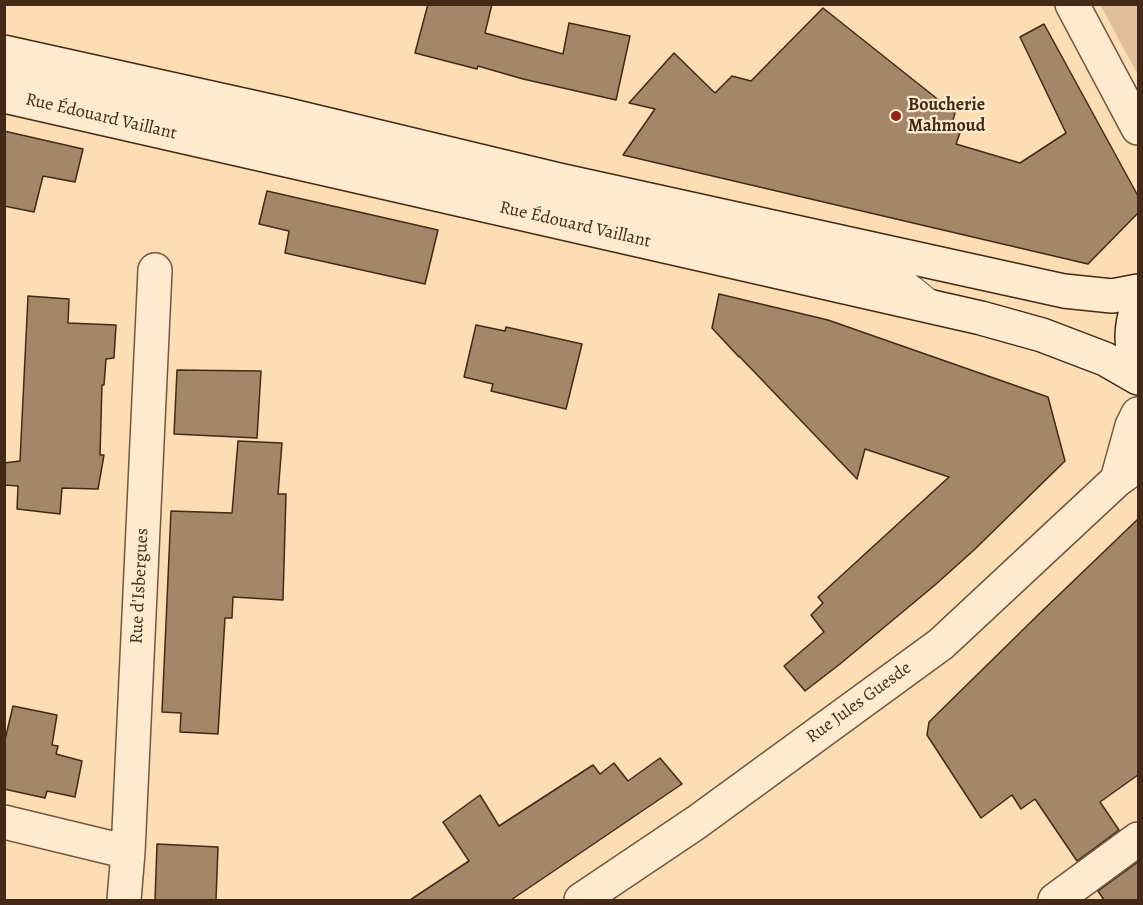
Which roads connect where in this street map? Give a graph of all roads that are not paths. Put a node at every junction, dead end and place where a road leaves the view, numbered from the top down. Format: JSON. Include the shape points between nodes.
{"nodes":[{"id":1,"x":1072,"y":4,"type":"edge"},
{"id":2,"x":4,"y":52,"type":"edge"},
{"id":3,"x":4,"y":74,"type":"edge"},
{"id":4,"x":4,"y":96,"type":"edge"},
{"id":5,"x":1138,"y":128,"type":"edge"},
{"id":6,"x":155,"y":270,"type":"dead end"},
{"id":7,"x":1138,"y":291,"type":"edge"},
{"id":8,"x":1138,"y":304,"type":"edge"},
{"id":9,"x":937,"y":309,"type":"junction"},
{"id":10,"x":1138,"y":369,"type":"edge"},
{"id":11,"x":1138,"y":378,"type":"edge"},
{"id":12,"x":1138,"y":414,"type":"edge"},
{"id":13,"x":1128,"y":473,"type":"edge"},
{"id":14,"x":4,"y":822,"type":"edge"},
{"id":15,"x":1138,"y":839,"type":"edge"},
{"id":16,"x":128,"y":852,"type":"junction"},
{"id":17,"x":124,"y":900,"type":"edge"},
{"id":18,"x":581,"y":900,"type":"edge"},
{"id":19,"x":1055,"y":900,"type":"edge"}],
"edges":[{"from":1,"to":5,"type":"main road"},
{"from":2,"to":7,"type":"main road","via":[[1064,291],[1112,296]]},
{"from":3,"to":9,"type":"lane","via":[[570,201],[902,281]]},
{"from":4,"to":9,"type":"main road","name":"Rue Édouard Vaillant"},
{"from":6,"to":16,"type":"main road","name":"Rue d'Isbergues"},
{"from":8,"to":10,"type":"main road","via":[[1132,350]]},
{"from":9,"to":11,"type":"main road","name":"Rue Édouard Vaillant","via":[[1042,334],[1105,359]]},
{"from":12,"to":13,"type":"main road","name":"Rue Jules Guesde","via":[[1132,426]]},
{"from":13,"to":18,"type":"main road","name":"Rue Jules Guesde","via":[[940,644],[697,822]]},
{"from":14,"to":16,"type":"main road"},
{"from":15,"to":19,"type":"main road"},
{"from":16,"to":17,"type":"main road","name":"Rue d'Isbergues"}]}
